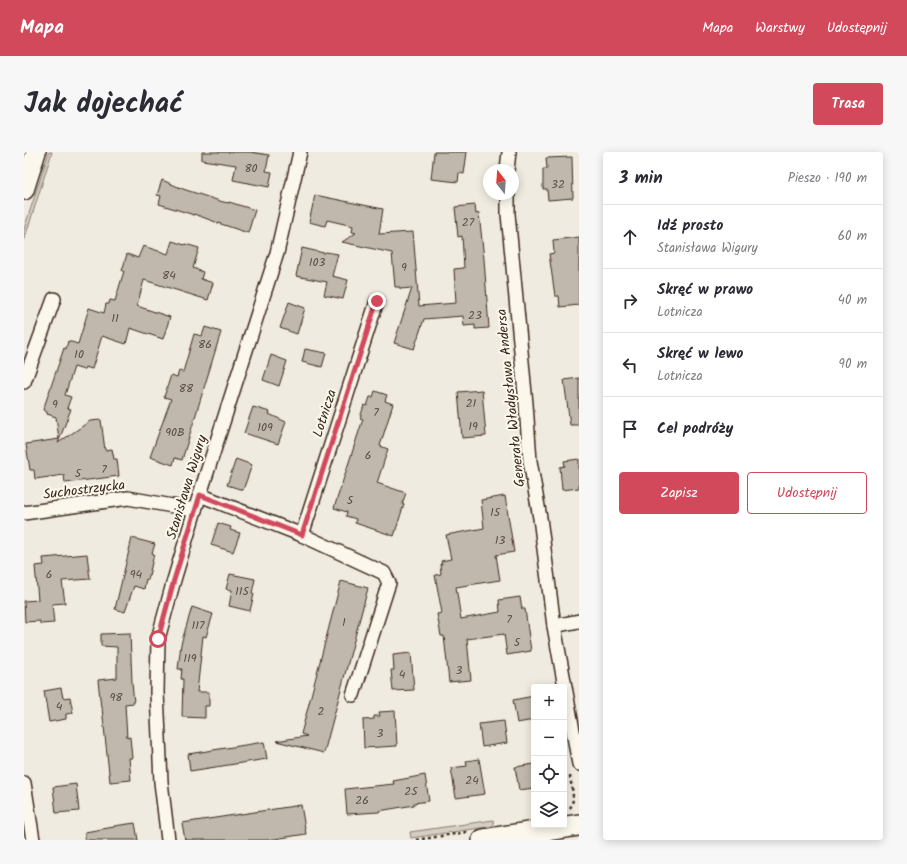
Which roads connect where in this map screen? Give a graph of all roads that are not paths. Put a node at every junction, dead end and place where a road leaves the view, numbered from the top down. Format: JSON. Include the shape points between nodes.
{"nodes":[{"id":1,"x":36,"y":152,"type":"edge"},
{"id":2,"x":300,"y":152,"type":"edge"},
{"id":3,"x":508,"y":152,"type":"edge"},
{"id":4,"x":507,"y":164,"type":"edge"},
{"id":5,"x":24,"y":190,"type":"edge"},
{"id":6,"x":508,"y":200,"type":"edge"},
{"id":7,"x":54,"y":299,"type":"dead end"},
{"id":8,"x":377,"y":301,"type":"dead end"},
{"id":9,"x":24,"y":382,"type":"edge"},
{"id":10,"x":200,"y":495,"type":"junction"},
{"id":11,"x":195,"y":510,"type":"junction"},
{"id":12,"x":24,"y":513,"type":"edge"},
{"id":13,"x":302,"y":535,"type":"junction"},
{"id":14,"x":579,"y":621,"type":"edge"},
{"id":15,"x":554,"y":626,"type":"junction"},
{"id":16,"x":353,"y":694,"type":"dead end"},
{"id":17,"x":579,"y":764,"type":"edge"},
{"id":18,"x":24,"y":783,"type":"edge"},
{"id":19,"x":574,"y":817,"type":"edge"},
{"id":20,"x":33,"y":840,"type":"edge"},
{"id":21,"x":168,"y":840,"type":"edge"},
{"id":22,"x":483,"y":840,"type":"edge"}],
"edges":[{"from":1,"to":5,"type":"street"},
{"from":2,"to":10,"type":"street","name":"Stanisława Wigury","via":[[277,253]]},
{"from":3,"to":4,"type":"street"},
{"from":6,"to":15,"type":"street","name":"Generała Władysława Andersa","via":[[530,461]]},
{"from":7,"to":9,"type":"street"},
{"from":8,"to":13,"type":"street","name":"Lotnicza"},
{"from":10,"to":11,"type":"street","name":"Stanisława Wigury"},
{"from":10,"to":13,"type":"street"},
{"from":11,"to":12,"type":"street","name":"Suchostrzycka","via":[[128,498]]},
{"from":11,"to":21,"type":"street","name":"Stanisława Wigury","via":[[158,639],[157,692],[161,782]]},
{"from":13,"to":16,"type":"street","via":[[384,573],[389,583]]},
{"from":14,"to":15,"type":"street"},
{"from":15,"to":17,"type":"street","name":"Generała Władysława Andersa"},
{"from":18,"to":20,"type":"street"},
{"from":19,"to":22,"type":"main road"}]}
